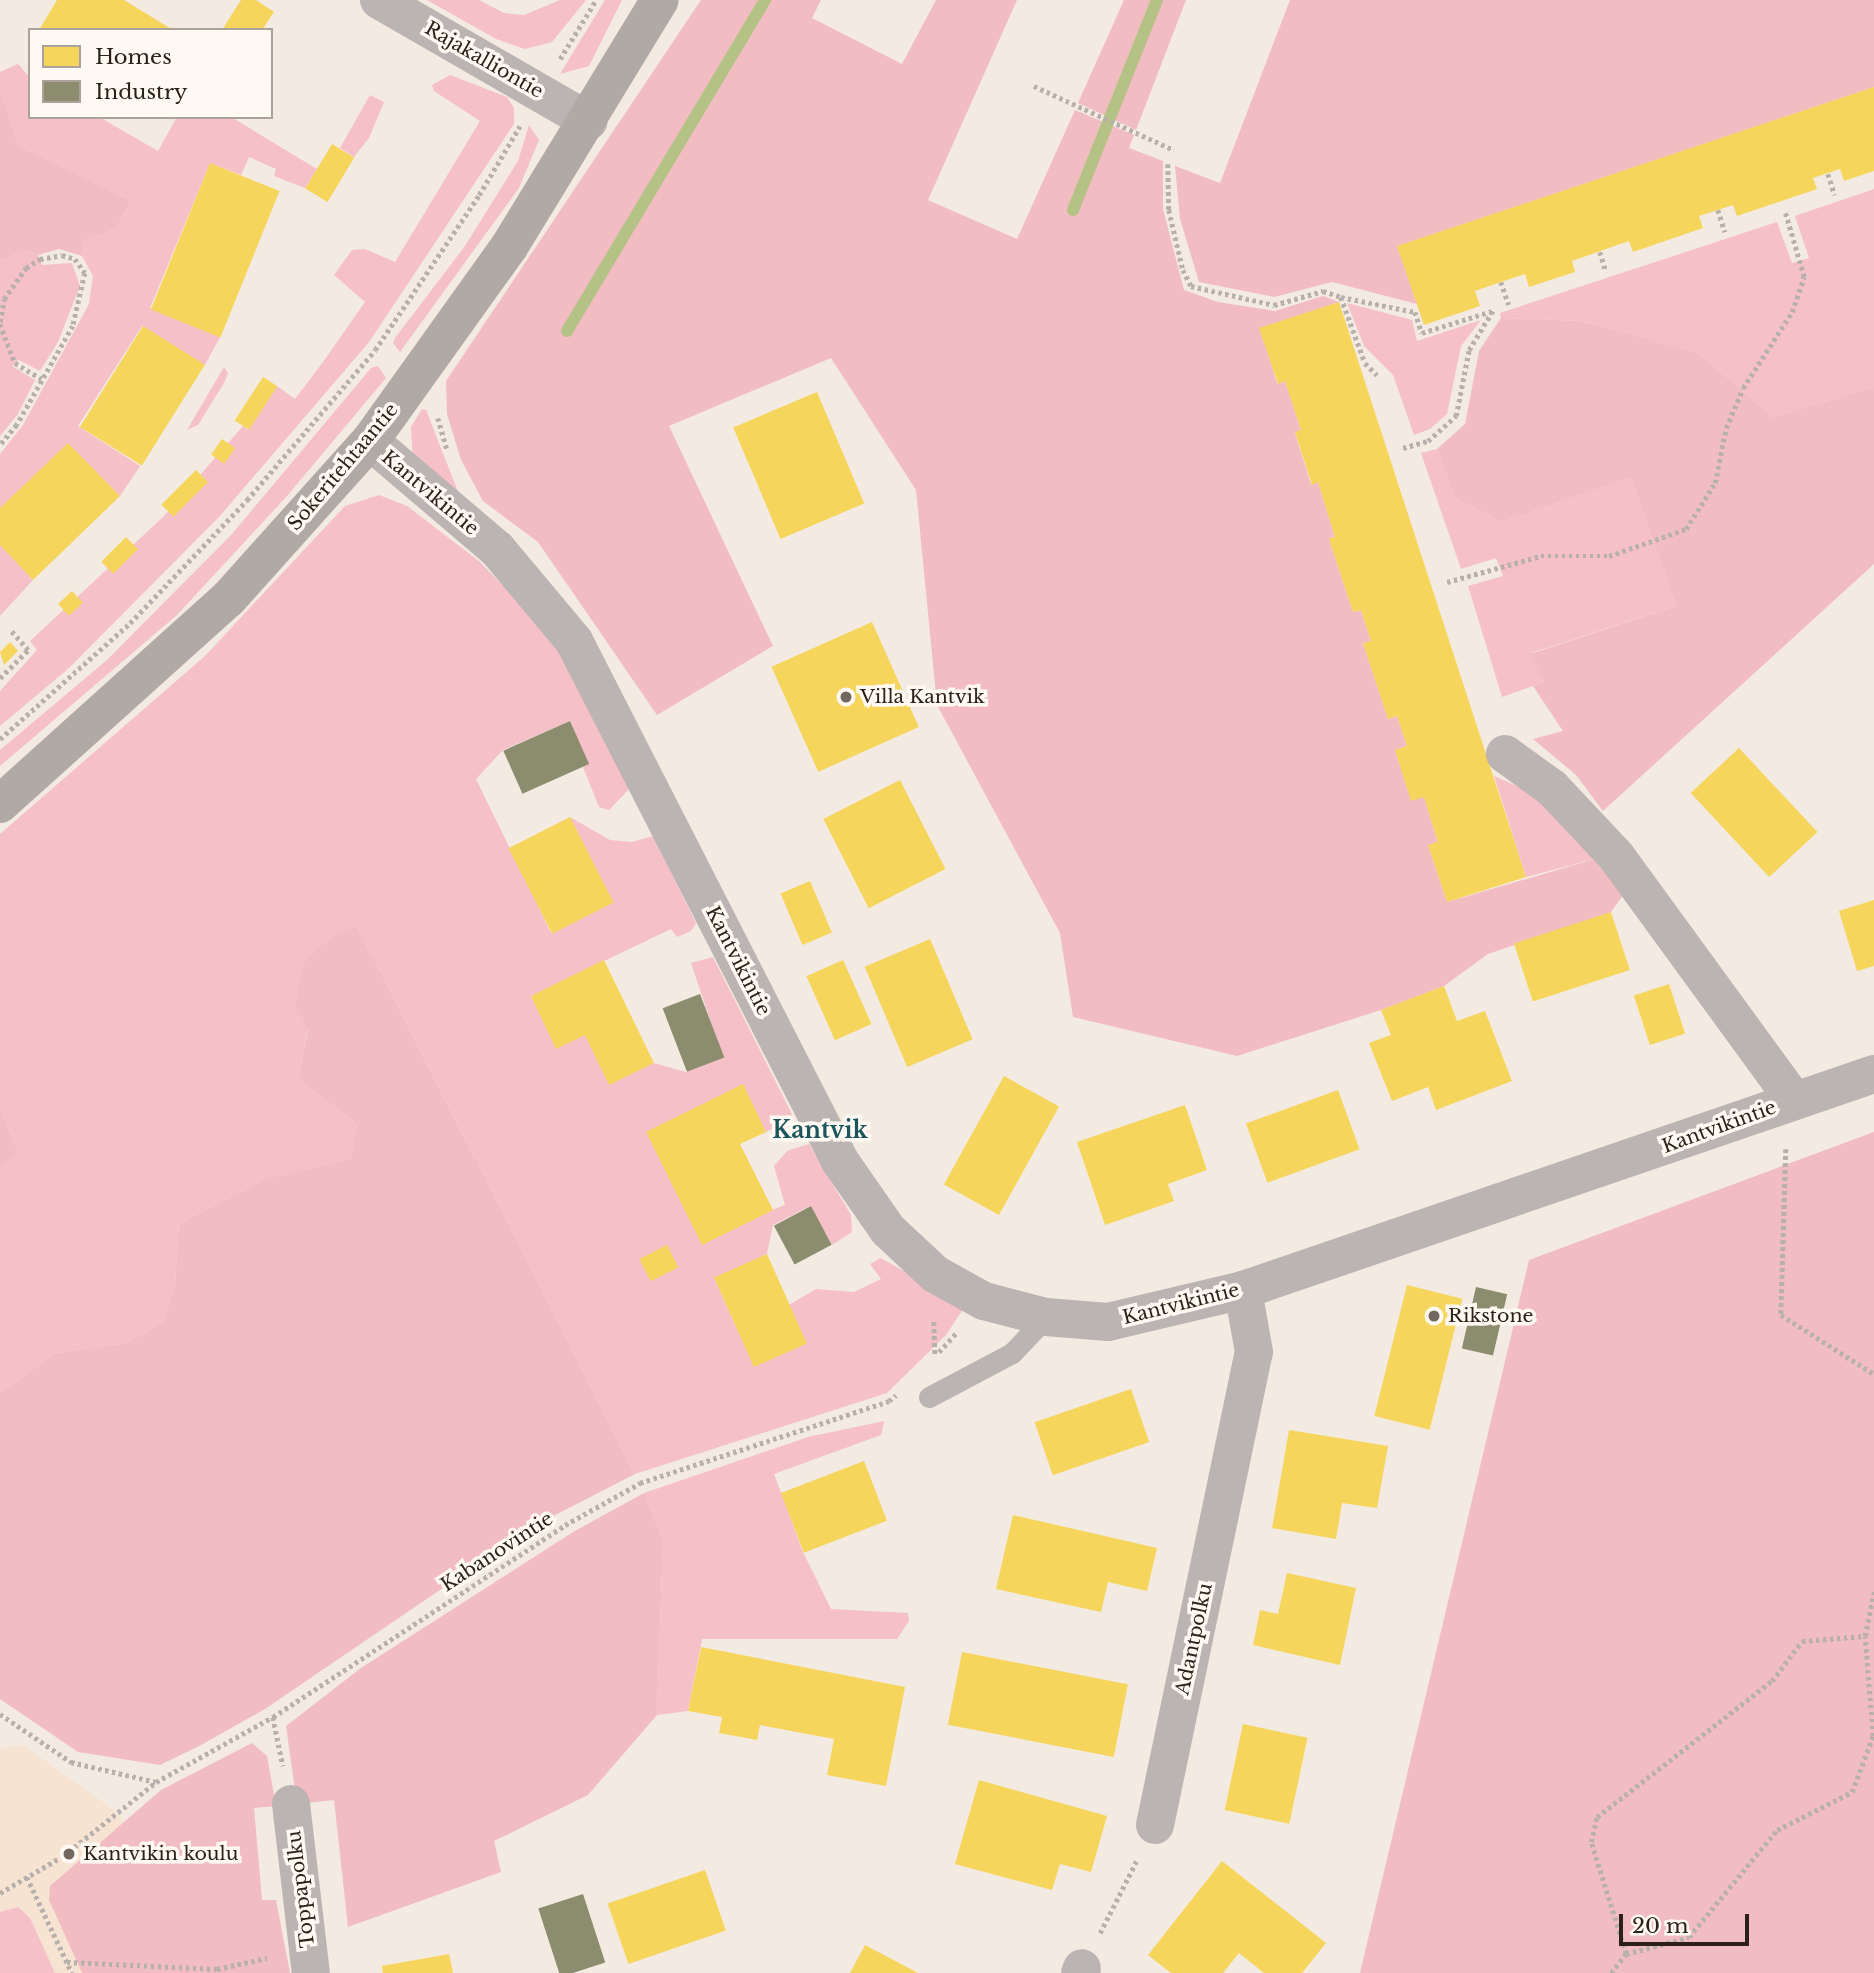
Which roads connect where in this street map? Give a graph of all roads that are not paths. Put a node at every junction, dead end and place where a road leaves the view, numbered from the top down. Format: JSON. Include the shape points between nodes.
{"nodes":[{"id":1,"x":379,"y":0,"type":"edge"},
{"id":2,"x":660,"y":0,"type":"edge"},
{"id":3,"x":589,"y":121,"type":"junction"},
{"id":4,"x":370,"y":441,"type":"junction"},
{"id":5,"x":1505,"y":754,"type":"dead end"},
{"id":6,"x":0,"y":804,"type":"edge"},
{"id":7,"x":1874,"y":1074,"type":"edge"},
{"id":8,"x":1790,"y":1101,"type":"junction"},
{"id":9,"x":1243,"y":1290,"type":"junction"},
{"id":10,"x":1046,"y":1317,"type":"junction"},
{"id":11,"x":929,"y":1397,"type":"dead end"},
{"id":12,"x":291,"y":1804,"type":"dead end"},
{"id":13,"x":1155,"y":1825,"type":"road end"},
{"id":14,"x":311,"y":1966,"type":"edge"}],
"edges":[{"from":1,"to":3,"type":"street","name":"Rajakalliontie"},
{"from":2,"to":3,"type":"street","name":"Sokeritehtaantie"},
{"from":3,"to":4,"type":"street","name":"Sokeritehtaantie","via":[[509,247]]},
{"from":4,"to":6,"type":"street","name":"Sokeritehtaantie","via":[[228,599]]},
{"from":4,"to":10,"type":"street","name":"Kantvikintie","via":[[496,549],[574,641],[840,1161],[888,1230],[935,1274],[984,1301]]},
{"from":5,"to":8,"type":"street","via":[[1552,788],[1616,856]]},
{"from":7,"to":8,"type":"street","name":"Kantvikintie"},
{"from":8,"to":9,"type":"street","name":"Kantvikintie","via":[[1594,1173]]},
{"from":9,"to":10,"type":"street","name":"Kantvikintie","via":[[1108,1322]]},
{"from":9,"to":13,"type":"street","name":"Adantpolku","via":[[1254,1352]]},
{"from":10,"to":11,"type":"lane","via":[[1012,1353]]},
{"from":12,"to":14,"type":"street","name":"Toppapolku"}]}
